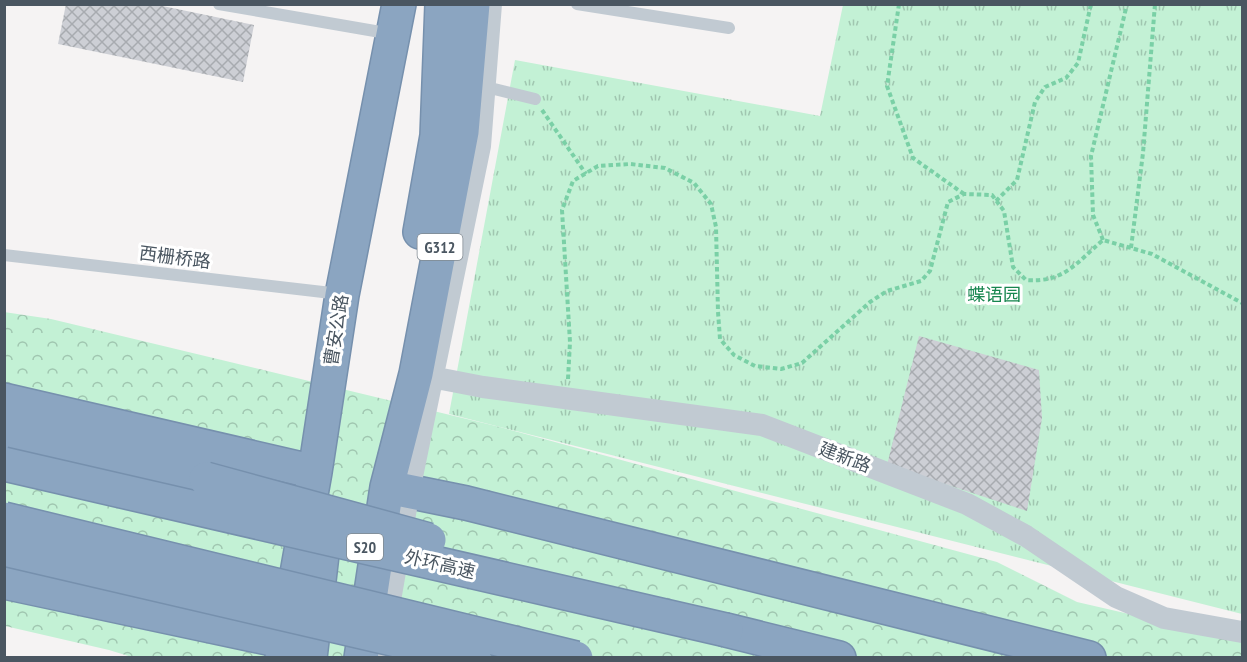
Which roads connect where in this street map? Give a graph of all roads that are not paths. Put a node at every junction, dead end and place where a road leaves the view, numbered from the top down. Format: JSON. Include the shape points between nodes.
{"nodes":[{"id":1,"x":219,"y":4,"type":"edge"},
{"id":2,"x":442,"y":4,"type":"edge"},
{"id":3,"x":472,"y":4,"type":"edge"},
{"id":4,"x":491,"y":4,"type":"edge"},
{"id":5,"x":577,"y":4,"type":"edge"},
{"id":6,"x":396,"y":19,"type":"edge"},
{"id":7,"x":729,"y":28,"type":"dead end"},
{"id":8,"x":475,"y":85,"type":"junction"},
{"id":9,"x":535,"y":99,"type":"road end"},
{"id":10,"x":4,"y":255,"type":"edge"},
{"id":11,"x":342,"y":295,"type":"junction"},
{"id":12,"x":425,"y":375,"type":"junction"},
{"id":13,"x":4,"y":400,"type":"edge"},
{"id":14,"x":4,"y":432,"type":"edge"},
{"id":15,"x":4,"y":464,"type":"edge"},
{"id":16,"x":315,"y":472,"type":"junction"},
{"id":17,"x":389,"y":497,"type":"junction"},
{"id":18,"x":4,"y":519,"type":"edge"},
{"id":19,"x":4,"y":549,"type":"edge"},
{"id":20,"x":4,"y":582,"type":"edge"},
{"id":21,"x":318,"y":593,"type":"junction"},
{"id":22,"x":726,"y":630,"type":"junction"},
{"id":23,"x":1242,"y":632,"type":"edge"},
{"id":24,"x":293,"y":652,"type":"edge"},
{"id":25,"x":354,"y":657,"type":"edge"},
{"id":26,"x":362,"y":657,"type":"edge"},
{"id":27,"x":380,"y":657,"type":"edge"},
{"id":28,"x":474,"y":657,"type":"edge"},
{"id":29,"x":576,"y":657,"type":"edge"},
{"id":30,"x":839,"y":657,"type":"edge"},
{"id":31,"x":1089,"y":657,"type":"edge"}],
"edges":[{"from":1,"to":6,"type":"lane"},
{"from":2,"to":17,"type":"highway","via":[[437,136]]},
{"from":3,"to":8,"type":"highway","number":"G312"},
{"from":4,"to":8,"type":"street"},
{"from":5,"to":7,"type":"lane"},
{"from":6,"to":11,"type":"highway","name":"曹安公路"},
{"from":8,"to":9,"type":"lane"},
{"from":8,"to":12,"type":"highway","number":"G312","via":[[462,132]]},
{"from":10,"to":11,"type":"lane","name":"西栅桥路"},
{"from":11,"to":16,"type":"highway","name":"曹安公路"},
{"from":12,"to":17,"type":"highway","number":"G312"},
{"from":12,"to":23,"type":"street","name":"建新路","via":[[483,387],[762,425],[967,504],[1026,536],[1116,597],[1164,618]]},
{"from":13,"to":16,"type":"highway"},
{"from":14,"to":22,"type":"highway","bridge":true,"via":[[238,487],[486,556]]},
{"from":15,"to":22,"type":"highway","name":"外环高速","number":"S20","bridge":true},
{"from":16,"to":21,"type":"highway","via":[[326,517]]},
{"from":16,"to":24,"type":"highway","name":"曹安公路"},
{"from":17,"to":21,"type":"highway"},
{"from":17,"to":25,"type":"highway","via":[[357,580],[351,646]]},
{"from":17,"to":26,"type":"highway","number":"G312"},
{"from":17,"to":27,"type":"street"},
{"from":17,"to":31,"type":"highway","via":[[466,503]]},
{"from":18,"to":29,"type":"highway","bridge":true},
{"from":19,"to":28,"type":"highway","bridge":true},
{"from":20,"to":24,"type":"highway"},
{"from":21,"to":24,"type":"highway"},
{"from":22,"to":30,"type":"highway","name":"外环高速","number":"S20"}]}
